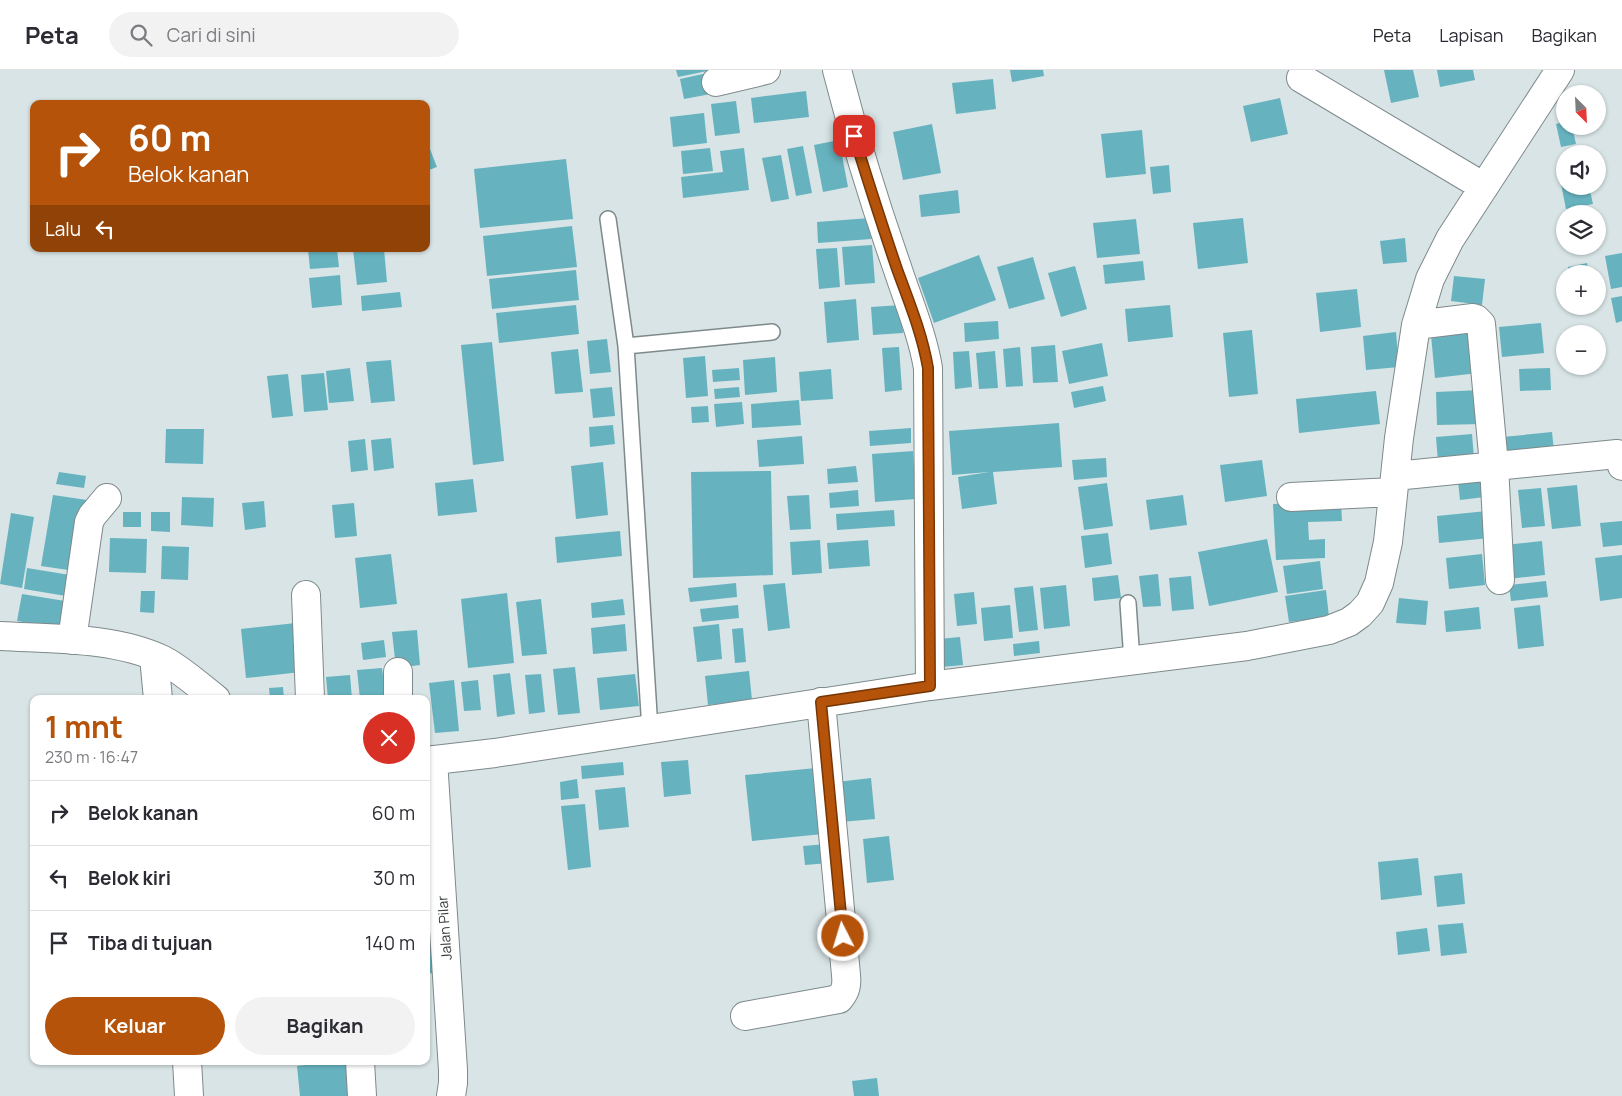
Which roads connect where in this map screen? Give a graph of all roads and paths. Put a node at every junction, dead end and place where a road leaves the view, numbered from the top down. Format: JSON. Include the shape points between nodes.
{"nodes":[{"id":1,"x":766,"y":70,"type":"edge"},
{"id":2,"x":837,"y":70,"type":"edge"},
{"id":3,"x":1560,"y":70,"type":"edge"},
{"id":4,"x":1301,"y":78,"type":"dead end"},
{"id":5,"x":716,"y":82,"type":"dead end"},
{"id":6,"x":1484,"y":187,"type":"junction"},
{"id":7,"x":608,"y":219,"type":"dead end"},
{"id":8,"x":1416,"y":325,"type":"junction"},
{"id":9,"x":772,"y":332,"type":"dead end"},
{"id":10,"x":626,"y":346,"type":"junction"},
{"id":11,"x":1494,"y":465,"type":"junction"},
{"id":12,"x":1622,"y":466,"type":"edge"},
{"id":13,"x":1394,"y":484,"type":"junction"},
{"id":14,"x":1291,"y":497,"type":"dead end"},
{"id":15,"x":107,"y":498,"type":"dead end"},
{"id":16,"x":1500,"y":580,"type":"dead end"},
{"id":17,"x":306,"y":596,"type":"dead end"},
{"id":18,"x":1128,"y":603,"type":"dead end"},
{"id":19,"x":0,"y":636,"type":"edge"},
{"id":20,"x":72,"y":640,"type":"junction"},
{"id":21,"x":154,"y":657,"type":"junction"},
{"id":22,"x":1132,"y":661,"type":"junction"},
{"id":23,"x":398,"y":672,"type":"dead end"},
{"id":24,"x":930,"y":686,"type":"junction"},
{"id":25,"x":158,"y":695,"type":"edge"},
{"id":26,"x":211,"y":695,"type":"edge"},
{"id":27,"x":310,"y":695,"type":"edge"},
{"id":28,"x":398,"y":695,"type":"edge"},
{"id":29,"x":821,"y":702,"type":"junction"},
{"id":30,"x":650,"y":730,"type":"junction"},
{"id":31,"x":430,"y":760,"type":"edge"},
{"id":32,"x":745,"y":1016,"type":"dead end"},
{"id":33,"x":187,"y":1065,"type":"edge"},
{"id":34,"x":360,"y":1065,"type":"edge"},
{"id":35,"x":189,"y":1096,"type":"edge"},
{"id":36,"x":362,"y":1096,"type":"edge"},
{"id":37,"x":451,"y":1096,"type":"edge"}],
"edges":[{"from":1,"to":5,"type":"street"},
{"from":2,"to":24,"type":"street","via":[[854,136],[925,348],[928,368]]},
{"from":3,"to":6,"type":"street"},
{"from":4,"to":6,"type":"street"},
{"from":6,"to":8,"type":"street","via":[[1450,239],[1430,279]]},
{"from":7,"to":10,"type":"lane"},
{"from":8,"to":11,"type":"street","via":[[1473,318],[1481,324]]},
{"from":8,"to":13,"type":"street"},
{"from":9,"to":10,"type":"lane"},
{"from":10,"to":30,"type":"lane"},
{"from":11,"to":12,"type":"street","via":[[1617,454]]},
{"from":11,"to":13,"type":"street"},
{"from":11,"to":16,"type":"street"},
{"from":13,"to":14,"type":"street"},
{"from":13,"to":22,"type":"street","via":[[1388,542],[1379,583],[1370,603],[1360,614],[1329,630],[1247,646]]},
{"from":15,"to":20,"type":"street","via":[[90,522]]},
{"from":17,"to":27,"type":"street"},
{"from":18,"to":22,"type":"lane"},
{"from":19,"to":20,"type":"street"},
{"from":20,"to":21,"type":"street","via":[[129,647]]},
{"from":21,"to":25,"type":"street"},
{"from":21,"to":26,"type":"street","via":[[175,668]]},
{"from":22,"to":24,"type":"street"},
{"from":23,"to":28,"type":"street"},
{"from":24,"to":29,"type":"street"},
{"from":29,"to":30,"type":"street"},
{"from":29,"to":32,"type":"street","via":[[845,992],[839,999]]},
{"from":30,"to":31,"type":"street"},
{"from":31,"to":37,"type":"street","name":"Jalan Pilar","via":[[453,1070]]},
{"from":33,"to":35,"type":"street"},
{"from":34,"to":36,"type":"street"}]}
